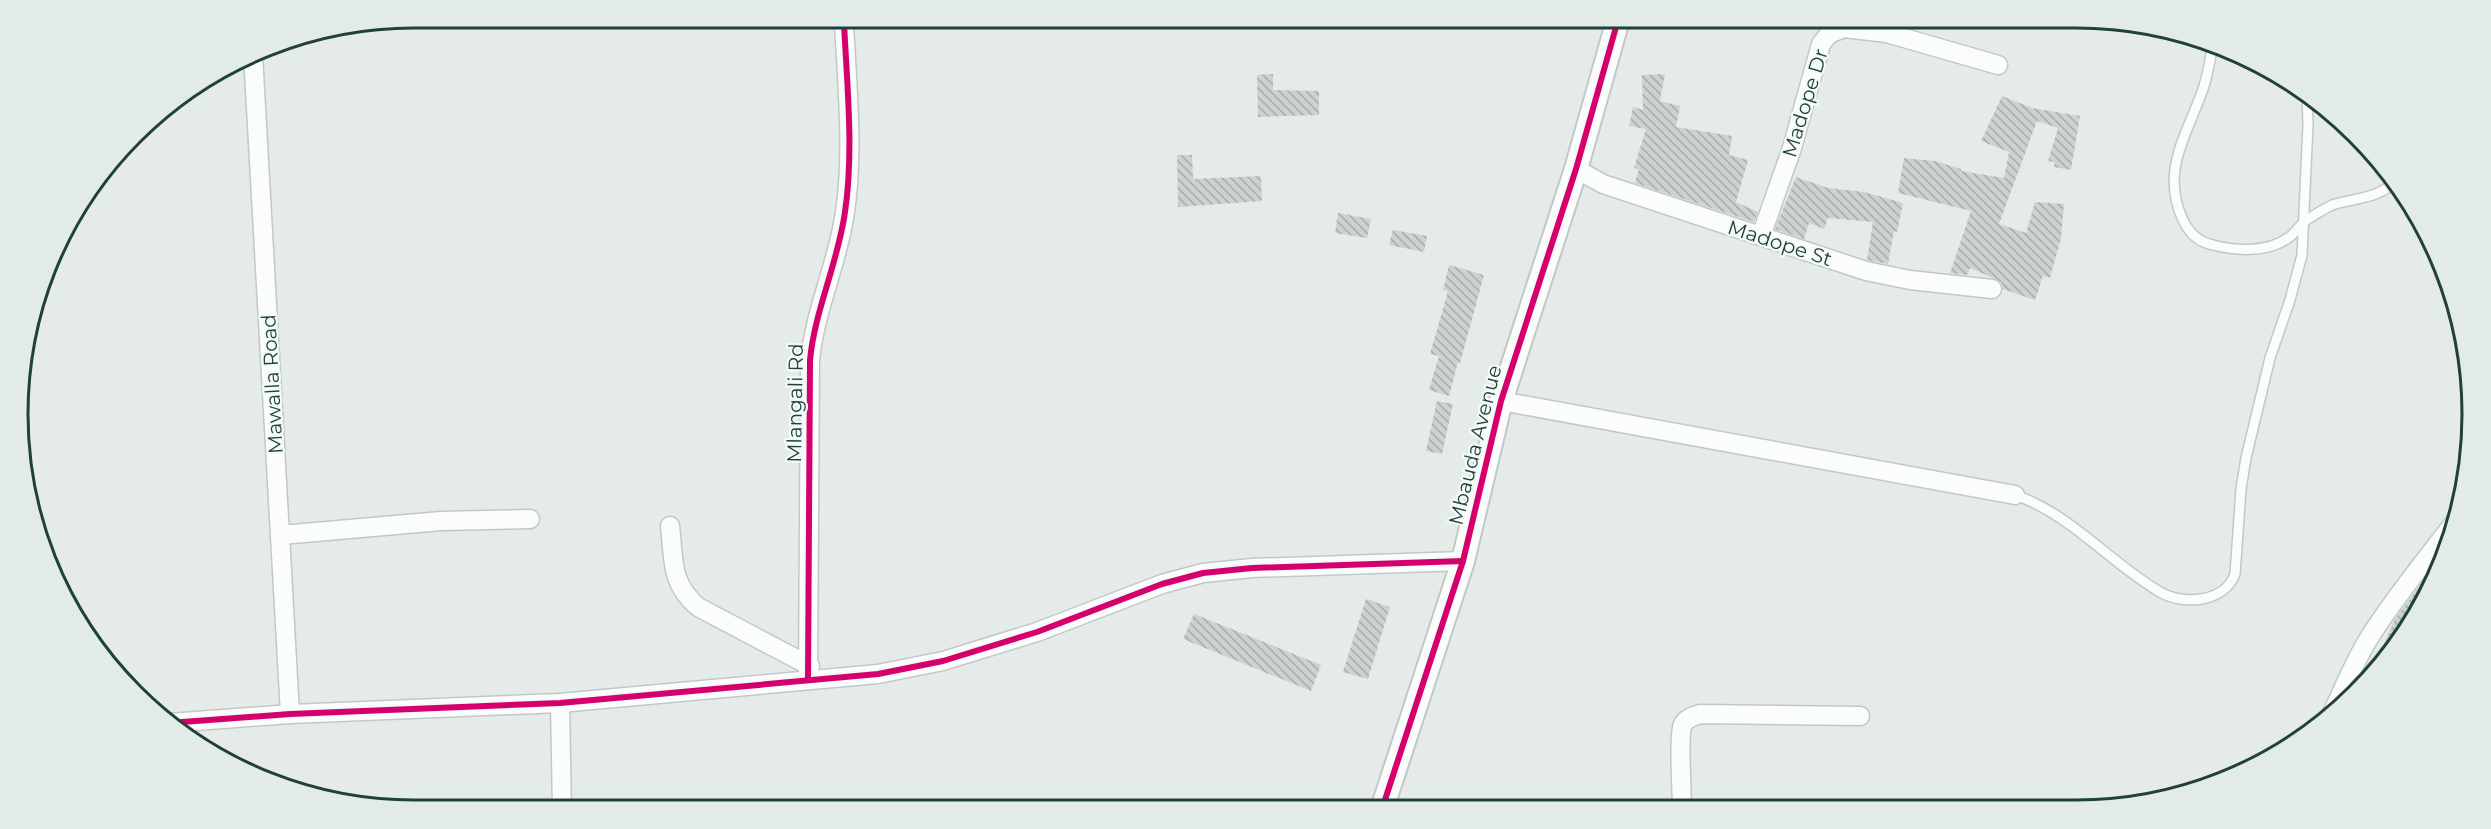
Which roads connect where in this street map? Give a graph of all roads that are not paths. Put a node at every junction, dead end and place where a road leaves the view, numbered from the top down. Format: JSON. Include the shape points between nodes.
{"nodes":[{"id":1,"x":844,"y":28,"type":"edge"},
{"id":2,"x":1616,"y":28,"type":"edge"},
{"id":3,"x":2211,"y":53,"type":"edge"},
{"id":4,"x":254,"y":64,"type":"edge"},
{"id":5,"x":1998,"y":65,"type":"dead end"},
{"id":6,"x":2307,"y":105,"type":"edge"},
{"id":7,"x":1576,"y":169,"type":"junction"},
{"id":8,"x":2388,"y":187,"type":"edge"},
{"id":9,"x":2305,"y":221,"type":"junction"},
{"id":10,"x":1761,"y":236,"type":"junction"},
{"id":11,"x":1992,"y":289,"type":"dead end"},
{"id":12,"x":1501,"y":401,"type":"junction"},
{"id":13,"x":2015,"y":495,"type":"joint"},
{"id":14,"x":530,"y":519,"type":"dead end"},
{"id":15,"x":670,"y":526,"type":"dead end"},
{"id":16,"x":281,"y":535,"type":"junction"},
{"id":17,"x":2443,"y":537,"type":"edge"},
{"id":18,"x":1463,"y":561,"type":"junction"},
{"id":19,"x":809,"y":673,"type":"junction"},
{"id":20,"x":2339,"y":697,"type":"edge"},
{"id":21,"x":560,"y":703,"type":"junction"},
{"id":22,"x":290,"y":714,"type":"junction"},
{"id":23,"x":1860,"y":716,"type":"dead end"},
{"id":24,"x":182,"y":722,"type":"edge"},
{"id":25,"x":562,"y":800,"type":"edge"},
{"id":26,"x":1385,"y":800,"type":"edge"},
{"id":27,"x":1682,"y":800,"type":"edge"}],
"edges":[{"from":1,"to":19,"type":"street","name":"Mlangali Rd","via":[[849,168],[845,213],[818,311],[810,360]]},
{"from":2,"to":7,"type":"street","name":"Mbauda Avenue"},
{"from":3,"to":9,"type":"lane","via":[[2204,86],[2177,158],[2173,185],[2175,203],[2189,233],[2208,244],[2231,249],[2260,248],[2279,244]]},
{"from":4,"to":16,"type":"street","name":"Mawalla Road"},
{"from":5,"to":10,"type":"street","name":"Madope Dr","via":[[1887,33],[1844,28],[1829,34],[1821,44],[1792,148]]},
{"from":6,"to":9,"type":"lane"},
{"from":7,"to":10,"type":"street","name":"Madope St","via":[[1603,184]]},
{"from":7,"to":12,"type":"street","name":"Mbauda Avenue"},
{"from":8,"to":9,"type":"lane","via":[[2382,192],[2330,206]]},
{"from":9,"to":13,"type":"lane","via":[[2297,275],[2270,358],[2246,458],[2232,584],[2216,595],[2197,599],[2162,593],[2052,512]]},
{"from":10,"to":11,"type":"street","name":"Madope St","via":[[1887,276]]},
{"from":12,"to":13,"type":"street"},
{"from":12,"to":18,"type":"street","name":"Mbauda Avenue"},
{"from":14,"to":16,"type":"street","via":[[441,521]]},
{"from":15,"to":19,"type":"street","via":[[675,578],[687,597]]},
{"from":16,"to":22,"type":"street","name":"Mawalla Road"},
{"from":17,"to":20,"type":"street","via":[[2368,639]]},
{"from":18,"to":19,"type":"street","via":[[1203,573],[943,661],[878,674]]},
{"from":18,"to":26,"type":"street","name":"Mbauda Avenue"},
{"from":19,"to":21,"type":"street"},
{"from":21,"to":22,"type":"street"},
{"from":21,"to":25,"type":"street"},
{"from":22,"to":24,"type":"street"},
{"from":23,"to":27,"type":"street","via":[[1690,717],[1683,724],[1680,739]]}]}
